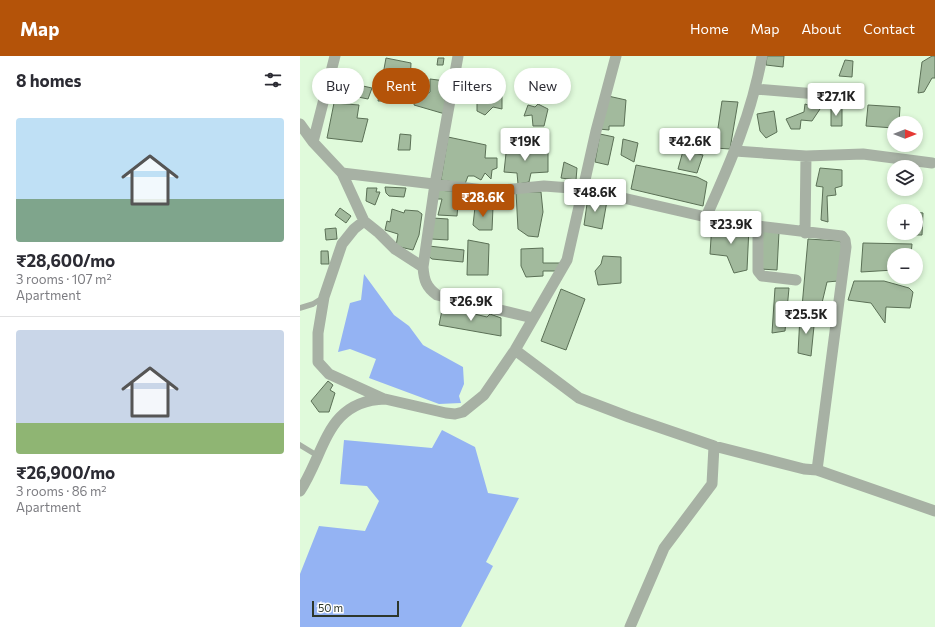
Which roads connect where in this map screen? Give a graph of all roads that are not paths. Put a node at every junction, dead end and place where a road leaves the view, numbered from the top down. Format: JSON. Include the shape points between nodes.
{"nodes":[{"id":1,"x":335,"y":56,"type":"edge"},
{"id":2,"x":458,"y":56,"type":"edge"},
{"id":3,"x":616,"y":56,"type":"edge"},
{"id":4,"x":762,"y":56,"type":"edge"},
{"id":5,"x":756,"y":89,"type":"junction"},
{"id":6,"x":853,"y":97,"type":"dead end"},
{"id":7,"x":300,"y":124,"type":"edge"},
{"id":8,"x":313,"y":142,"type":"junction"},
{"id":9,"x":735,"y":151,"type":"junction"},
{"id":10,"x":806,"y":156,"type":"junction"},
{"id":11,"x":932,"y":163,"type":"dead end"},
{"id":12,"x":342,"y":173,"type":"junction"},
{"id":13,"x":435,"y":184,"type":"junction"},
{"id":14,"x":584,"y":189,"type":"junction"},
{"id":15,"x":706,"y":217,"type":"junction"},
{"id":16,"x":364,"y":222,"type":"junction"},
{"id":17,"x":758,"y":226,"type":"junction"},
{"id":18,"x":805,"y":233,"type":"junction"},
{"id":19,"x":423,"y":267,"type":"junction"},
{"id":20,"x":796,"y":280,"type":"dead end"},
{"id":21,"x":324,"y":297,"type":"junction"},
{"id":22,"x":300,"y":308,"type":"edge"},
{"id":23,"x":533,"y":318,"type":"junction"},
{"id":24,"x":515,"y":350,"type":"junction"},
{"id":25,"x":385,"y":399,"type":"junction"},
{"id":26,"x":300,"y":445,"type":"edge"},
{"id":27,"x":714,"y":446,"type":"junction"},
{"id":28,"x":318,"y":456,"type":"junction"},
{"id":29,"x":817,"y":470,"type":"junction"},
{"id":30,"x":301,"y":487,"type":"edge"},
{"id":31,"x":935,"y":512,"type":"edge"},
{"id":32,"x":630,"y":627,"type":"edge"}],
"edges":[{"from":1,"to":8,"type":"street"},
{"from":2,"to":13,"type":"street"},
{"from":3,"to":14,"type":"street"},
{"from":4,"to":5,"type":"street"},
{"from":5,"to":6,"type":"street"},
{"from":5,"to":9,"type":"street"},
{"from":7,"to":8,"type":"street"},
{"from":8,"to":12,"type":"street"},
{"from":9,"to":10,"type":"street"},
{"from":9,"to":15,"type":"street"},
{"from":10,"to":11,"type":"street","via":[[862,154]]},
{"from":10,"to":18,"type":"street"},
{"from":12,"to":13,"type":"street"},
{"from":12,"to":16,"type":"street"},
{"from":13,"to":14,"type":"street","via":[[492,191],[544,186]]},
{"from":13,"to":19,"type":"street"},
{"from":14,"to":15,"type":"street"},
{"from":14,"to":23,"type":"street","via":[[567,260]]},
{"from":15,"to":17,"type":"street"},
{"from":16,"to":19,"type":"street","via":[[395,249]]},
{"from":16,"to":21,"type":"street","via":[[354,229],[342,244]]},
{"from":17,"to":18,"type":"street"},
{"from":17,"to":20,"type":"street","via":[[758,271],[762,276]]},
{"from":18,"to":29,"type":"street","via":[[842,236],[846,247]]},
{"from":19,"to":23,"type":"street","via":[[424,280],[428,288],[437,295]]},
{"from":21,"to":22,"type":"lane"},
{"from":21,"to":25,"type":"street","via":[[318,333],[318,362],[330,374]]},
{"from":23,"to":24,"type":"street"},
{"from":24,"to":25,"type":"street","via":[[484,395],[463,412],[446,413]]},
{"from":24,"to":27,"type":"street","via":[[579,398]]},
{"from":25,"to":28,"type":"street","via":[[364,402],[346,411],[333,425]]},
{"from":26,"to":28,"type":"lane"},
{"from":27,"to":29,"type":"street"},
{"from":27,"to":32,"type":"street","via":[[712,484],[664,548]]},
{"from":28,"to":30,"type":"street"},
{"from":29,"to":31,"type":"street"}]}
